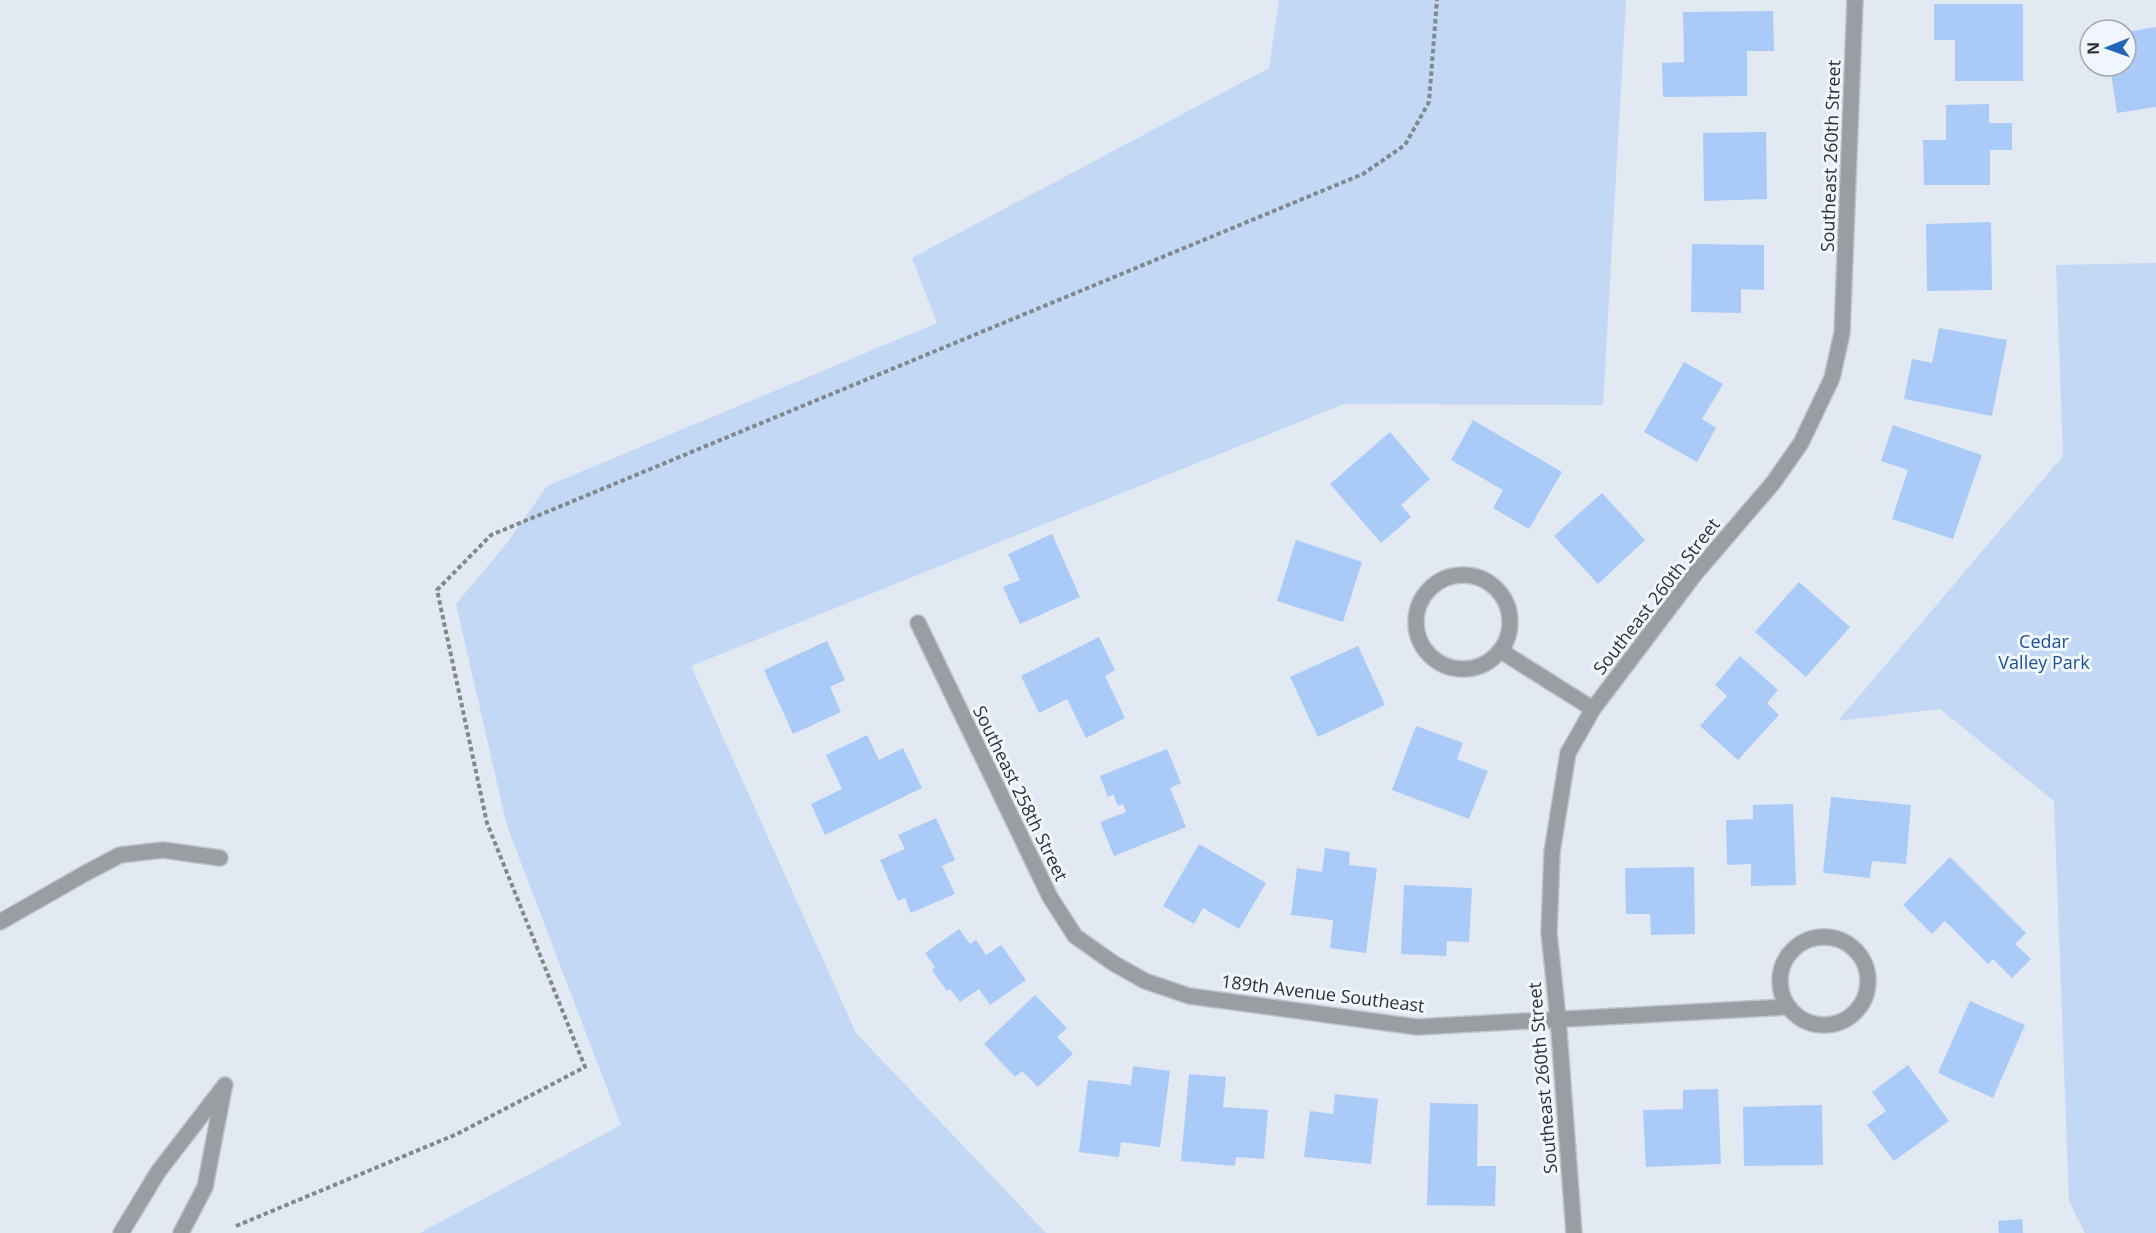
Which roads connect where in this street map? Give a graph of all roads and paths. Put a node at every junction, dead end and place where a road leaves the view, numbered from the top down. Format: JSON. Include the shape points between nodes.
{"nodes":[{"id":1,"x":1437,"y":0,"type":"edge"},
{"id":2,"x":1855,"y":0,"type":"edge"},
{"id":3,"x":918,"y":623,"type":"dead end"},
{"id":4,"x":1501,"y":651,"type":"junction"},
{"id":5,"x":1593,"y":709,"type":"junction"},
{"id":6,"x":220,"y":858,"type":"dead end"},
{"id":7,"x":0,"y":922,"type":"edge"},
{"id":8,"x":1113,"y":963,"type":"joint"},
{"id":9,"x":1787,"y":1007,"type":"junction"},
{"id":10,"x":1558,"y":1018,"type":"junction"},
{"id":11,"x":236,"y":1226,"type":"dead end"},
{"id":12,"x":121,"y":1233,"type":"edge"},
{"id":13,"x":180,"y":1233,"type":"edge"},
{"id":14,"x":1574,"y":1233,"type":"edge"}],
"edges":[{"from":1,"to":11,"type":"path","via":[[1429,102],[1405,145],[1364,174],[491,535],[436,590],[487,823],[585,1066],[457,1134]]},
{"from":2,"to":5,"type":"street","name":"Southeast 260th Street","via":[[1842,333],[1832,378],[1801,443],[1773,483],[1695,574]]},
{"from":3,"to":8,"type":"street","name":"Southeast 258th Street","via":[[1050,897],[1075,936]]},
{"from":4,"to":4,"type":"street","via":[[1476,668],[1446,666],[1423,647],[1417,632],[1421,602],[1442,580],[1473,576],[1488,582],[1507,606],[1510,621]]},
{"from":4,"to":5,"type":"street"},
{"from":5,"to":10,"type":"street","name":"Southeast 260th Street","via":[[1568,753],[1552,852],[1549,933]]},
{"from":6,"to":7,"type":"street","via":[[163,850],[120,855]]},
{"from":8,"to":10,"type":"street","name":"189th Avenue Southeast","via":[[1145,981],[1190,996],[1417,1027]]},
{"from":9,"to":9,"type":"street","via":[[1812,1024],[1841,1022],[1854,1014],[1868,988],[1862,959],[1853,947],[1827,936],[1813,938],[1789,953],[1779,980]]},
{"from":9,"to":10,"type":"street","name":"189th Avenue Southeast"},
{"from":10,"to":14,"type":"street","name":"Southeast 260th Street"},
{"from":12,"to":13,"type":"street","via":[[158,1172],[225,1085],[205,1187]]}]}
